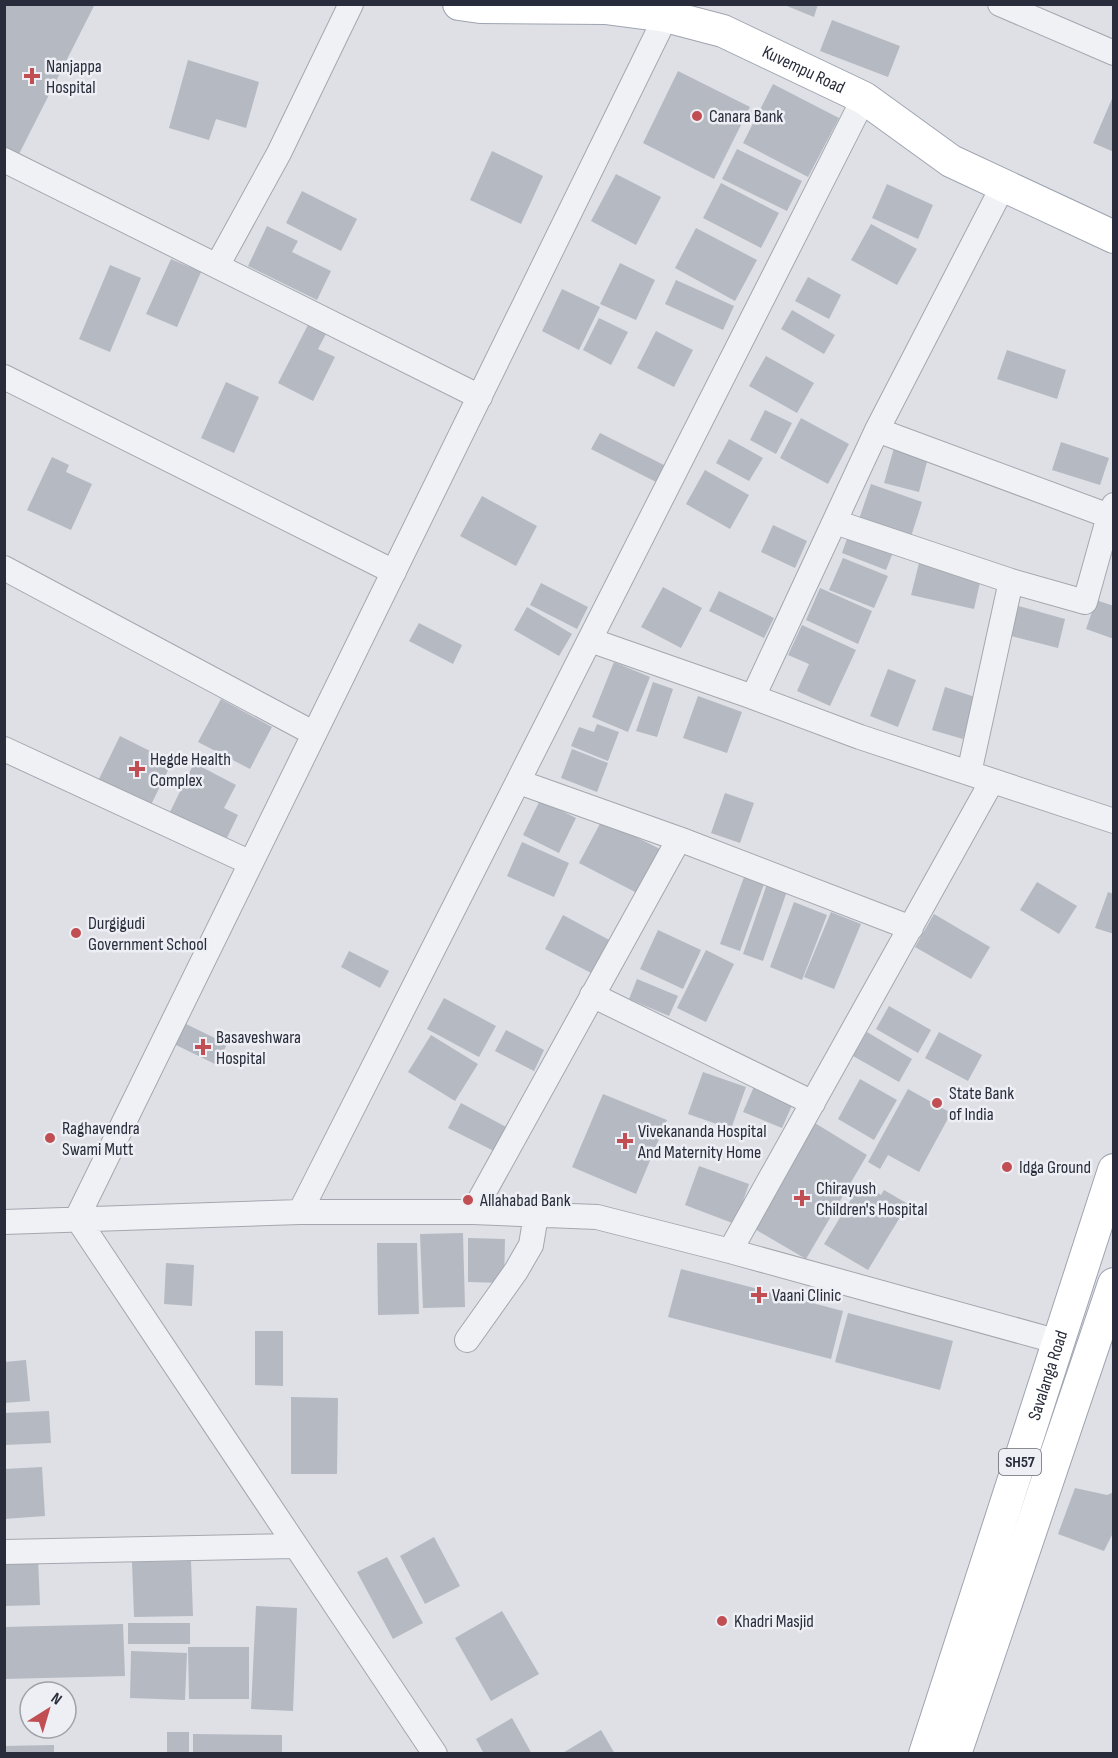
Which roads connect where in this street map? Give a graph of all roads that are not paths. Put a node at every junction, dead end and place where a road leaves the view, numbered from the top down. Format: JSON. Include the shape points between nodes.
{"nodes":[{"id":1,"x":351,"y":4,"type":"edge"},
{"id":2,"x":459,"y":4,"type":"edge"},
{"id":3,"x":1000,"y":4,"type":"edge"},
{"id":4,"x":606,"y":6,"type":"edge"},
{"id":5,"x":666,"y":16,"type":"junction"},
{"id":6,"x":1113,"y":53,"type":"edge"},
{"id":7,"x":864,"y":98,"type":"junction"},
{"id":8,"x":4,"y":160,"type":"edge"},
{"id":9,"x":1003,"y":186,"type":"junction"},
{"id":10,"x":1113,"y":237,"type":"edge"},
{"id":11,"x":217,"y":266,"type":"junction"},
{"id":12,"x":4,"y":377,"type":"edge"},
{"id":13,"x":480,"y":397,"type":"junction"},
{"id":14,"x":877,"y":430,"type":"junction"},
{"id":15,"x":1111,"y":510,"type":"edge"},
{"id":16,"x":835,"y":522,"type":"junction"},
{"id":17,"x":4,"y":568,"type":"edge"},
{"id":18,"x":394,"y":572,"type":"junction"},
{"id":19,"x":1011,"y":581,"type":"junction"},
{"id":20,"x":590,"y":640,"type":"junction"},
{"id":21,"x":753,"y":697,"type":"junction"},
{"id":22,"x":313,"y":733,"type":"junction"},
{"id":23,"x":4,"y":749,"type":"edge"},
{"id":24,"x":969,"y":773,"type":"junction"},
{"id":25,"x":992,"y":781,"type":"junction"},
{"id":26,"x":519,"y":782,"type":"junction"},
{"id":27,"x":1113,"y":821,"type":"edge"},
{"id":28,"x":679,"y":839,"type":"junction"},
{"id":29,"x":252,"y":862,"type":"junction"},
{"id":30,"x":911,"y":928,"type":"junction"},
{"id":31,"x":592,"y":995,"type":"junction"},
{"id":32,"x":813,"y":1103,"type":"junction"},
{"id":33,"x":1113,"y":1170,"type":"edge"},
{"id":34,"x":300,"y":1212,"type":"junction"},
{"id":35,"x":473,"y":1212,"type":"junction"},
{"id":36,"x":536,"y":1215,"type":"junction"},
{"id":37,"x":77,"y":1218,"type":"junction"},
{"id":38,"x":4,"y":1222,"type":"edge"},
{"id":39,"x":730,"y":1251,"type":"junction"},
{"id":40,"x":1113,"y":1284,"type":"edge"},
{"id":41,"x":466,"y":1340,"type":"dead end"},
{"id":42,"x":1059,"y":1342,"type":"junction"},
{"id":43,"x":296,"y":1545,"type":"junction"},
{"id":44,"x":4,"y":1552,"type":"edge"},
{"id":45,"x":435,"y":1754,"type":"edge"},
{"id":46,"x":925,"y":1754,"type":"edge"},
{"id":47,"x":955,"y":1754,"type":"edge"}],
"edges":[{"from":1,"to":11,"type":"street","via":[[279,153]]},
{"from":2,"to":4,"type":"main road","name":"Kuvempu Road"},
{"from":3,"to":6,"type":"street"},
{"from":4,"to":5,"type":"main road","name":"Kuvempu Road"},
{"from":5,"to":7,"type":"main road","name":"Kuvempu Road","via":[[723,31]]},
{"from":5,"to":13,"type":"street"},
{"from":7,"to":9,"type":"main road","name":"Kuvempu Road","via":[[951,161]]},
{"from":7,"to":20,"type":"street"},
{"from":8,"to":11,"type":"street"},
{"from":9,"to":10,"type":"main road","name":"Kuvempu Road"},
{"from":9,"to":14,"type":"street"},
{"from":11,"to":13,"type":"street"},
{"from":12,"to":18,"type":"street"},
{"from":13,"to":18,"type":"street"},
{"from":14,"to":15,"type":"street"},
{"from":14,"to":16,"type":"street"},
{"from":15,"to":19,"type":"street","via":[[1085,602]]},
{"from":16,"to":19,"type":"street"},
{"from":16,"to":21,"type":"street"},
{"from":17,"to":22,"type":"street"},
{"from":18,"to":22,"type":"street"},
{"from":19,"to":24,"type":"street"},
{"from":20,"to":21,"type":"street"},
{"from":20,"to":26,"type":"street"},
{"from":21,"to":24,"type":"street"},
{"from":22,"to":29,"type":"street"},
{"from":23,"to":29,"type":"street"},
{"from":24,"to":25,"type":"street"},
{"from":25,"to":27,"type":"street"},
{"from":25,"to":30,"type":"street"},
{"from":26,"to":28,"type":"street"},
{"from":26,"to":34,"type":"street"},
{"from":28,"to":30,"type":"street"},
{"from":28,"to":31,"type":"street"},
{"from":29,"to":37,"type":"street"},
{"from":30,"to":32,"type":"street"},
{"from":31,"to":32,"type":"street"},
{"from":31,"to":35,"type":"street"},
{"from":32,"to":39,"type":"street"},
{"from":33,"to":42,"type":"main road","name":"Savalanga Road","number":"SH57"},
{"from":34,"to":35,"type":"street"},
{"from":34,"to":37,"type":"street"},
{"from":35,"to":36,"type":"street"},
{"from":36,"to":39,"type":"street","via":[[597,1217]]},
{"from":36,"to":41,"type":"street","via":[[531,1245]]},
{"from":37,"to":38,"type":"street"},
{"from":37,"to":43,"type":"street"},
{"from":39,"to":42,"type":"street"},
{"from":40,"to":47,"type":"main road","name":"Savalanga Road","number":"SH57"},
{"from":42,"to":46,"type":"main road","name":"Savalanga Road","number":"SH57"},
{"from":43,"to":44,"type":"street"},
{"from":43,"to":45,"type":"street"}]}
